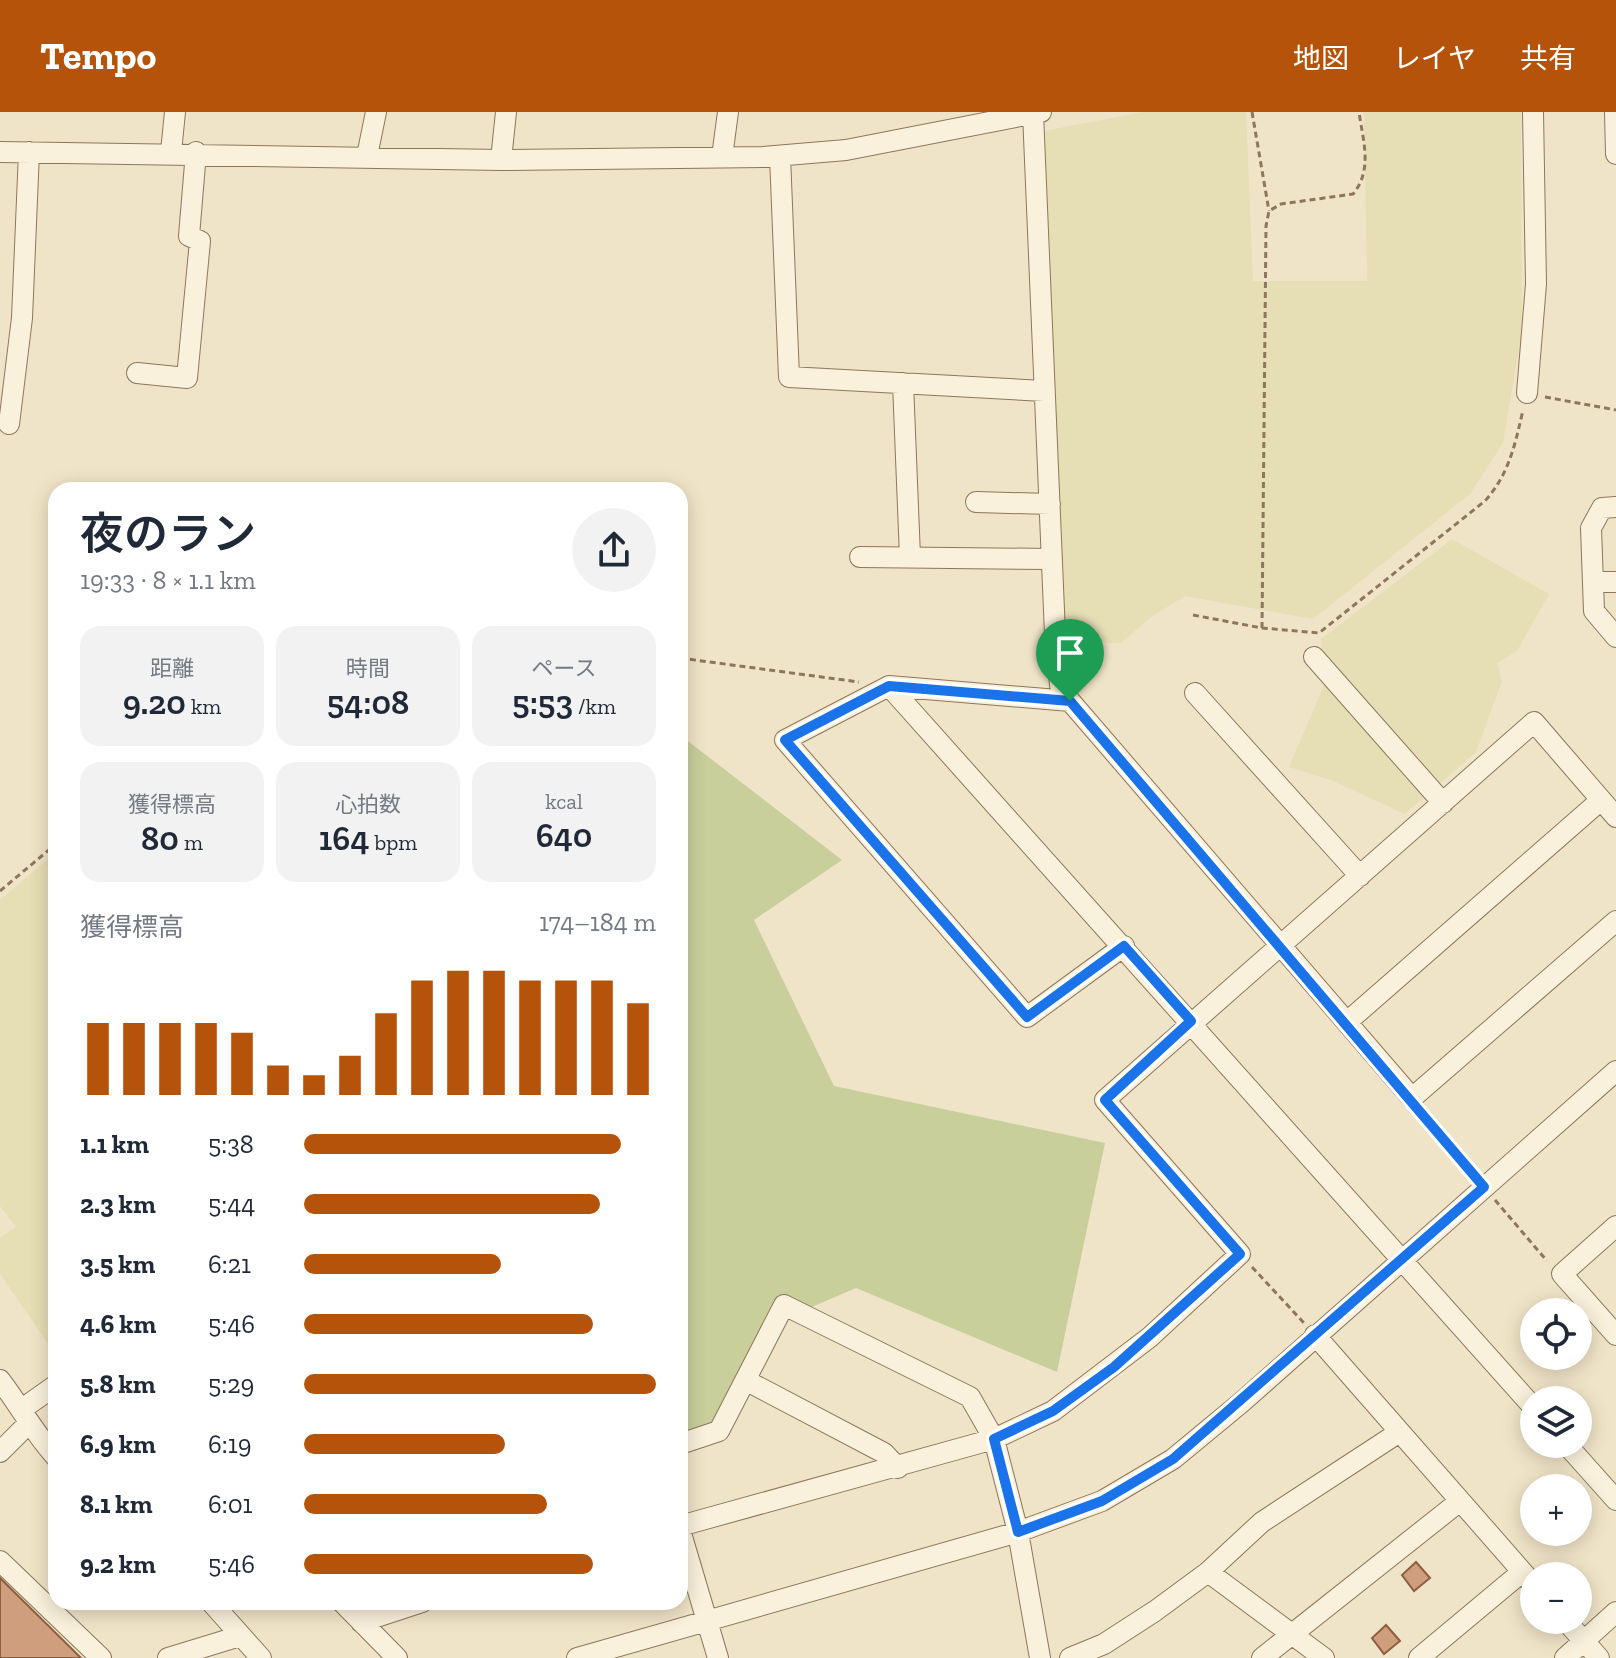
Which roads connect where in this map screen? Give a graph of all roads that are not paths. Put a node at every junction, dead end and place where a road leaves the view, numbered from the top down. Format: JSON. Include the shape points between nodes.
{"nodes":[{"id":1,"x":175,"y":112,"type":"edge"},
{"id":2,"x":376,"y":112,"type":"edge"},
{"id":3,"x":506,"y":112,"type":"edge"},
{"id":4,"x":728,"y":112,"type":"edge"},
{"id":5,"x":1533,"y":112,"type":"edge"},
{"id":6,"x":1615,"y":112,"type":"edge"},
{"id":7,"x":1037,"y":113,"type":"edge"},
{"id":8,"x":0,"y":152,"type":"edge"},
{"id":9,"x":29,"y":152,"type":"junction"},
{"id":10,"x":171,"y":152,"type":"junction"},
{"id":11,"x":196,"y":152,"type":"junction"},
{"id":12,"x":1616,"y":154,"type":"edge"},
{"id":13,"x":367,"y":156,"type":"junction"},
{"id":14,"x":780,"y":156,"type":"junction"},
{"id":15,"x":722,"y":157,"type":"junction"},
{"id":16,"x":501,"y":160,"type":"junction"},
{"id":17,"x":137,"y":373,"type":"dead end"},
{"id":18,"x":903,"y":383,"type":"junction"},
{"id":19,"x":1044,"y":391,"type":"junction"},
{"id":20,"x":1527,"y":393,"type":"road end"},
{"id":21,"x":9,"y":424,"type":"dead end"},
{"id":22,"x":976,"y":502,"type":"dead end"},
{"id":23,"x":1050,"y":504,"type":"junction"},
{"id":24,"x":1616,"y":507,"type":"edge"},
{"id":25,"x":860,"y":557,"type":"dead end"},
{"id":26,"x":910,"y":557,"type":"junction"},
{"id":27,"x":1052,"y":559,"type":"junction"},
{"id":28,"x":1593,"y":582,"type":"junction"},
{"id":29,"x":1616,"y":582,"type":"edge"},
{"id":30,"x":1616,"y":637,"type":"edge"},
{"id":31,"x":1314,"y":657,"type":"dead end"},
{"id":32,"x":889,"y":686,"type":"junction"},
{"id":33,"x":1195,"y":693,"type":"dead end"},
{"id":34,"x":1070,"y":701,"type":"junction"},
{"id":35,"x":1601,"y":800,"type":"junction"},
{"id":36,"x":1443,"y":803,"type":"junction"},
{"id":37,"x":1616,"y":817,"type":"edge"},
{"id":38,"x":1360,"y":876,"type":"junction"},
{"id":39,"x":1616,"y":921,"type":"edge"},
{"id":40,"x":1124,"y":946,"type":"junction"},
{"id":41,"x":1279,"y":948,"type":"junction"},
{"id":42,"x":1191,"y":1021,"type":"junction"},
{"id":43,"x":1347,"y":1022,"type":"junction"},
{"id":44,"x":1616,"y":1071,"type":"edge"},
{"id":45,"x":1616,"y":1226,"type":"edge"},
{"id":46,"x":1401,"y":1259,"type":"junction"},
{"id":47,"x":1315,"y":1335,"type":"junction"},
{"id":48,"x":1616,"y":1335,"type":"edge"},
{"id":49,"x":0,"y":1380,"type":"edge"},
{"id":50,"x":747,"y":1381,"type":"junction"},
{"id":51,"x":1520,"y":1392,"type":"edge"},
{"id":52,"x":48,"y":1393,"type":"edge"},
{"id":53,"x":25,"y":1417,"type":"junction"},
{"id":54,"x":1398,"y":1433,"type":"junction"},
{"id":55,"x":994,"y":1439,"type":"junction"},
{"id":56,"x":688,"y":1441,"type":"edge"},
{"id":57,"x":48,"y":1447,"type":"edge"},
{"id":58,"x":0,"y":1452,"type":"edge"},
{"id":59,"x":1578,"y":1458,"type":"edge"},
{"id":60,"x":898,"y":1468,"type":"junction"},
{"id":61,"x":1616,"y":1500,"type":"edge"},
{"id":62,"x":1460,"y":1501,"type":"junction"},
{"id":63,"x":688,"y":1526,"type":"edge"},
{"id":64,"x":1018,"y":1532,"type":"junction"},
{"id":65,"x":688,"y":1555,"type":"edge"},
{"id":66,"x":0,"y":1561,"type":"edge"},
{"id":67,"x":1520,"y":1569,"type":"edge"},
{"id":68,"x":1208,"y":1572,"type":"junction"},
{"id":69,"x":1520,"y":1584,"type":"edge"},
{"id":70,"x":48,"y":1607,"type":"edge"},
{"id":71,"x":51,"y":1610,"type":"edge"},
{"id":72,"x":218,"y":1610,"type":"edge"},
{"id":73,"x":350,"y":1610,"type":"edge"},
{"id":74,"x":398,"y":1610,"type":"edge"},
{"id":75,"x":1616,"y":1612,"type":"edge"},
{"id":76,"x":707,"y":1620,"type":"junction"},
{"id":77,"x":361,"y":1622,"type":"junction"},
{"id":78,"x":1578,"y":1634,"type":"edge"},
{"id":79,"x":1293,"y":1635,"type":"junction"},
{"id":80,"x":240,"y":1636,"type":"junction"},
{"id":81,"x":1584,"y":1641,"type":"junction"},
{"id":82,"x":101,"y":1658,"type":"edge"},
{"id":83,"x":168,"y":1658,"type":"edge"},
{"id":84,"x":261,"y":1658,"type":"edge"},
{"id":85,"x":397,"y":1658,"type":"edge"},
{"id":86,"x":577,"y":1658,"type":"edge"},
{"id":87,"x":718,"y":1658,"type":"edge"},
{"id":88,"x":1040,"y":1658,"type":"edge"},
{"id":89,"x":1070,"y":1658,"type":"edge"},
{"id":90,"x":1262,"y":1658,"type":"edge"},
{"id":91,"x":1324,"y":1658,"type":"edge"},
{"id":92,"x":1419,"y":1658,"type":"edge"},
{"id":93,"x":1565,"y":1658,"type":"edge"},
{"id":94,"x":1599,"y":1658,"type":"edge"}],
"edges":[{"from":1,"to":10,"type":"street"},
{"from":2,"to":13,"type":"street"},
{"from":3,"to":16,"type":"street"},
{"from":4,"to":15,"type":"street"},
{"from":5,"to":20,"type":"street","via":[[1536,284]]},
{"from":6,"to":12,"type":"street"},
{"from":7,"to":14,"type":"street","via":[[846,150]]},
{"from":7,"to":19,"type":"street"},
{"from":8,"to":9,"type":"street"},
{"from":9,"to":10,"type":"street"},
{"from":9,"to":21,"type":"street","via":[[22,318]]},
{"from":10,"to":11,"type":"street"},
{"from":11,"to":13,"type":"street"},
{"from":11,"to":17,"type":"street","via":[[189,236],[200,241],[187,378]]},
{"from":13,"to":16,"type":"street"},
{"from":14,"to":15,"type":"street"},
{"from":14,"to":18,"type":"street","via":[[789,377]]},
{"from":15,"to":16,"type":"street"},
{"from":18,"to":19,"type":"street"},
{"from":18,"to":26,"type":"street"},
{"from":19,"to":23,"type":"street"},
{"from":22,"to":23,"type":"street"},
{"from":23,"to":27,"type":"street"},
{"from":24,"to":28,"type":"street","via":[[1602,508],[1591,528]]},
{"from":25,"to":26,"type":"street"},
{"from":26,"to":27,"type":"street"},
{"from":27,"to":34,"type":"street","via":[[1060,685]]},
{"from":28,"to":29,"type":"street"},
{"from":28,"to":30,"type":"street","via":[[1594,611]]},
{"from":31,"to":36,"type":"street"},
{"from":32,"to":34,"type":"street"},
{"from":32,"to":40,"type":"street"},
{"from":32,"to":40,"type":"street","via":[[785,740],[1027,1017]]},
{"from":33,"to":38,"type":"street"},
{"from":34,"to":41,"type":"street"},
{"from":35,"to":36,"type":"street","via":[[1534,722]]},
{"from":35,"to":37,"type":"street"},
{"from":35,"to":43,"type":"street"},
{"from":36,"to":38,"type":"street"},
{"from":38,"to":41,"type":"street"},
{"from":39,"to":43,"type":"street","via":[[1412,1098]]},
{"from":40,"to":42,"type":"street"},
{"from":41,"to":42,"type":"street"},
{"from":41,"to":43,"type":"street"},
{"from":42,"to":46,"type":"street"},
{"from":42,"to":55,"type":"street","via":[[1105,1100],[1240,1254],[1114,1367],[1053,1411]]},
{"from":44,"to":46,"type":"street"},
{"from":45,"to":48,"type":"street","via":[[1562,1274]]},
{"from":46,"to":47,"type":"street"},
{"from":46,"to":51,"type":"street"},
{"from":47,"to":54,"type":"street"},
{"from":47,"to":64,"type":"street","via":[[1173,1459],[1102,1501]]},
{"from":49,"to":53,"type":"street"},
{"from":50,"to":55,"type":"street","via":[[784,1305],[970,1397]]},
{"from":50,"to":56,"type":"street","via":[[719,1431]]},
{"from":50,"to":60,"type":"street","via":[[884,1453]]},
{"from":52,"to":53,"type":"street"},
{"from":53,"to":57,"type":"street"},
{"from":53,"to":58,"type":"street"},
{"from":54,"to":62,"type":"street"},
{"from":54,"to":68,"type":"street","via":[[1262,1522]]},
{"from":55,"to":60,"type":"street"},
{"from":55,"to":64,"type":"street"},
{"from":59,"to":61,"type":"street"},
{"from":60,"to":63,"type":"street"},
{"from":62,"to":67,"type":"street"},
{"from":62,"to":79,"type":"street"},
{"from":64,"to":76,"type":"street"},
{"from":64,"to":88,"type":"street"},
{"from":65,"to":76,"type":"street"},
{"from":66,"to":70,"type":"street"},
{"from":68,"to":79,"type":"street"},
{"from":68,"to":89,"type":"street","via":[[1104,1644]]},
{"from":69,"to":92,"type":"street"},
{"from":71,"to":82,"type":"street"},
{"from":72,"to":80,"type":"street"},
{"from":73,"to":77,"type":"street"},
{"from":74,"to":77,"type":"street"},
{"from":75,"to":81,"type":"street"},
{"from":76,"to":86,"type":"street"},
{"from":76,"to":87,"type":"street"},
{"from":77,"to":85,"type":"street"},
{"from":78,"to":81,"type":"street"},
{"from":79,"to":90,"type":"street"},
{"from":79,"to":91,"type":"street"},
{"from":80,"to":83,"type":"street"},
{"from":80,"to":84,"type":"street"},
{"from":81,"to":93,"type":"street"},
{"from":81,"to":94,"type":"street"}]}
